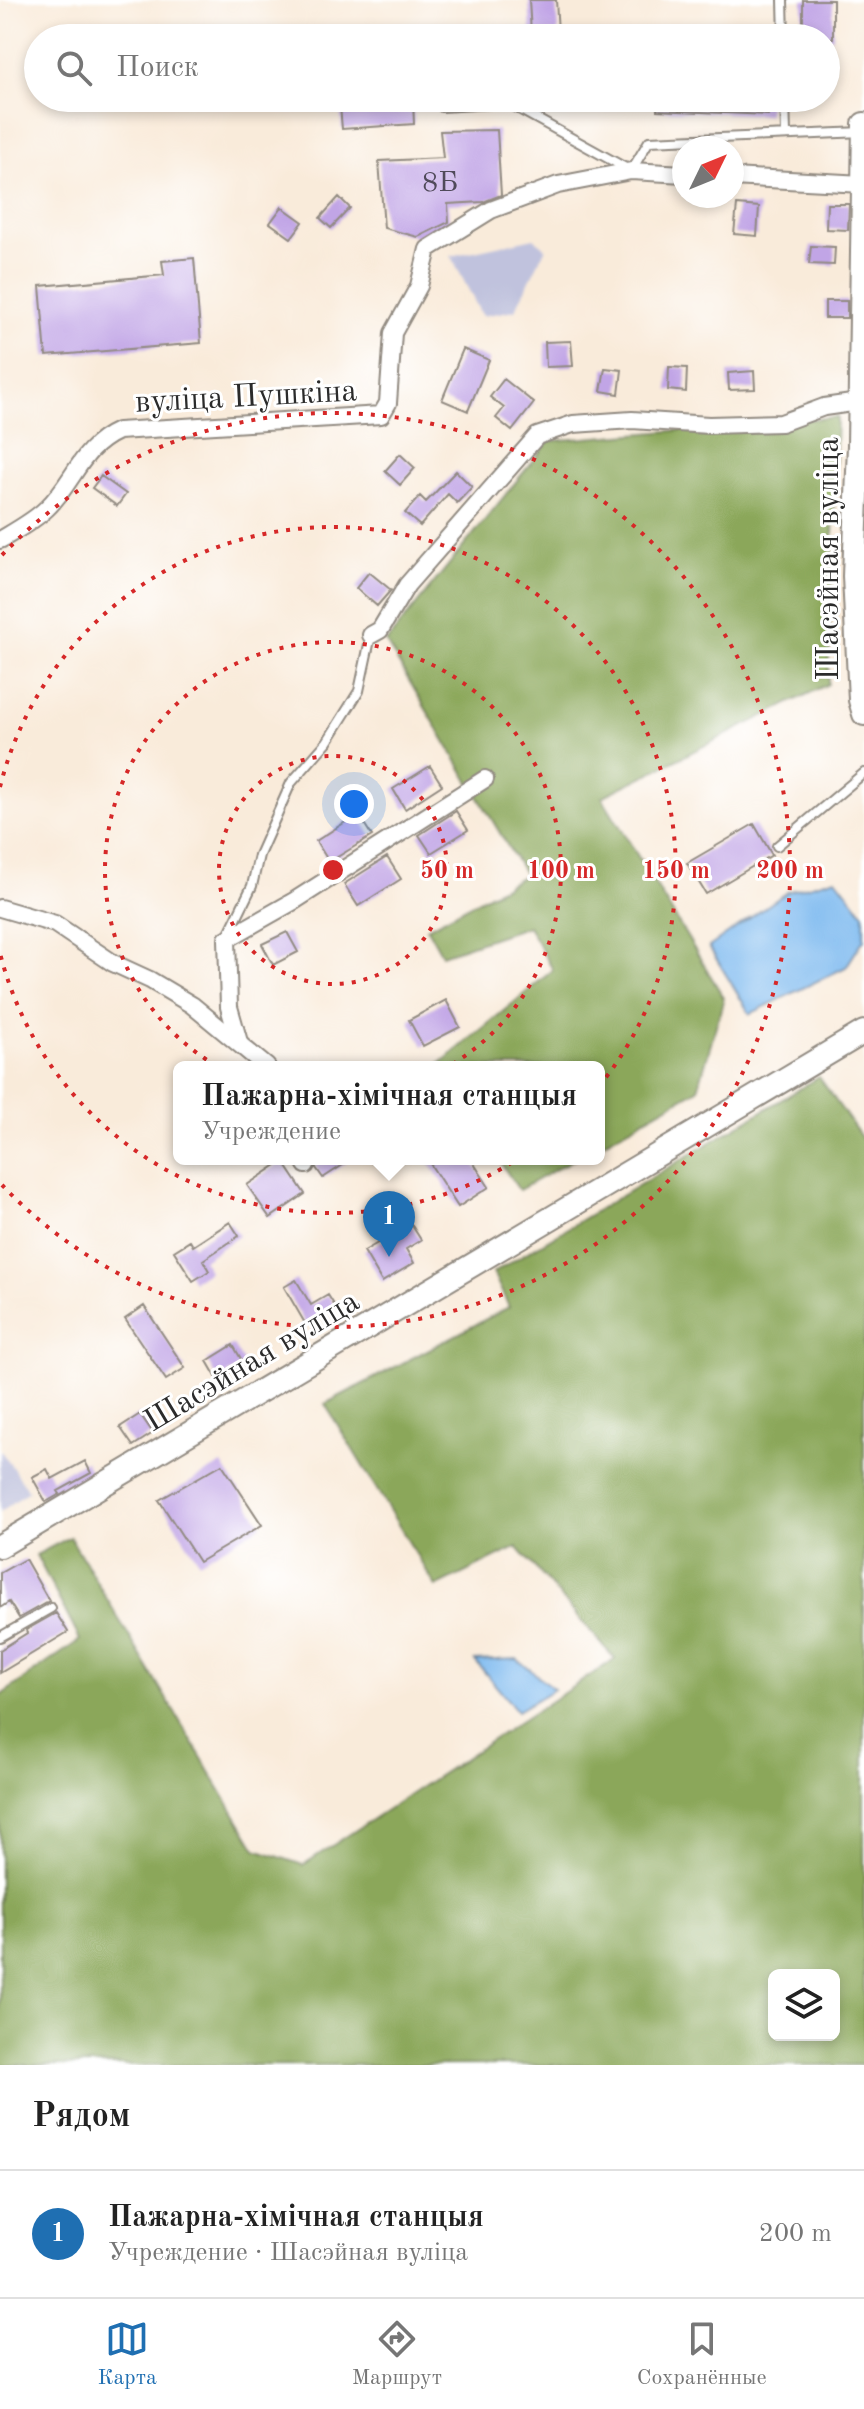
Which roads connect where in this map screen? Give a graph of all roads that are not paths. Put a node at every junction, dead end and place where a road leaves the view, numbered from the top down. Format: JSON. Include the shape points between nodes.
{"nodes":[{"id":1,"x":783,"y":0,"type":"edge"},
{"id":2,"x":784,"y":24,"type":"edge"},
{"id":3,"x":524,"y":112,"type":"edge"},
{"id":4,"x":785,"y":112,"type":"edge"},
{"id":5,"x":864,"y":124,"type":"edge"},
{"id":6,"x":864,"y":132,"type":"edge"},
{"id":7,"x":786,"y":134,"type":"junction"},
{"id":8,"x":631,"y":171,"type":"junction"},
{"id":9,"x":672,"y":173,"type":"edge"},
{"id":10,"x":744,"y":178,"type":"edge"},
{"id":11,"x":863,"y":184,"type":"edge"},
{"id":12,"x":859,"y":402,"type":"junction"},
{"id":13,"x":861,"y":446,"type":"edge"},
{"id":14,"x":0,"y":540,"type":"edge"},
{"id":15,"x":371,"y":635,"type":"joint"},
{"id":16,"x":864,"y":714,"type":"edge"},
{"id":17,"x":864,"y":773,"type":"edge"},
{"id":18,"x":485,"y":779,"type":"dead end"},
{"id":19,"x":777,"y":846,"type":"dead end"},
{"id":20,"x":0,"y":908,"type":"edge"},
{"id":21,"x":227,"y":939,"type":"junction"},
{"id":22,"x":864,"y":1032,"type":"edge"},
{"id":23,"x":239,"y":1042,"type":"junction"},
{"id":24,"x":260,"y":1061,"type":"edge"},
{"id":25,"x":0,"y":1546,"type":"edge"},
{"id":26,"x":51,"y":1608,"type":"dead end"},
{"id":27,"x":0,"y":1637,"type":"edge"}],
"edges":[{"from":1,"to":2,"type":"lane"},
{"from":3,"to":8,"type":"lane"},
{"from":4,"to":7,"type":"lane"},
{"from":5,"to":6,"type":"main road","name":"Шасэйная вуліца"},
{"from":6,"to":7,"type":"lane"},
{"from":6,"to":11,"type":"main road","name":"Шасэйная вуліца"},
{"from":7,"to":8,"type":"lane","via":[[649,141]]},
{"from":8,"to":9,"type":"street","name":"вуліца Пушкіна"},
{"from":8,"to":14,"type":"street","name":"вуліца Пушкіна","via":[[558,185],[491,210],[428,249],[419,286],[393,333],[388,403],[381,415],[118,431],[88,451],[46,510]]},
{"from":10,"to":11,"type":"street"},
{"from":11,"to":12,"type":"main road","name":"Шасэйная вуліца"},
{"from":12,"to":13,"type":"main road","name":"Шасэйная вуліца"},
{"from":12,"to":15,"type":"street","name":"Шасэйная вуліца","via":[[824,407],[781,423],[632,420],[573,424],[537,436],[407,585],[380,630]]},
{"from":13,"to":16,"type":"main road","name":"Шасэйная вуліца","via":[[854,576]]},
{"from":15,"to":21,"type":"lane","via":[[359,691],[327,742],[291,783]]},
{"from":17,"to":19,"type":"lane"},
{"from":18,"to":21,"type":"street"},
{"from":20,"to":23,"type":"street","via":[[55,924],[113,963],[192,1005]]},
{"from":21,"to":23,"type":"street","via":[[229,1007]]},
{"from":22,"to":25,"type":"main road","name":"Шасэйная вуліца"},
{"from":23,"to":24,"type":"street"},
{"from":26,"to":27,"type":"lane"}]}
